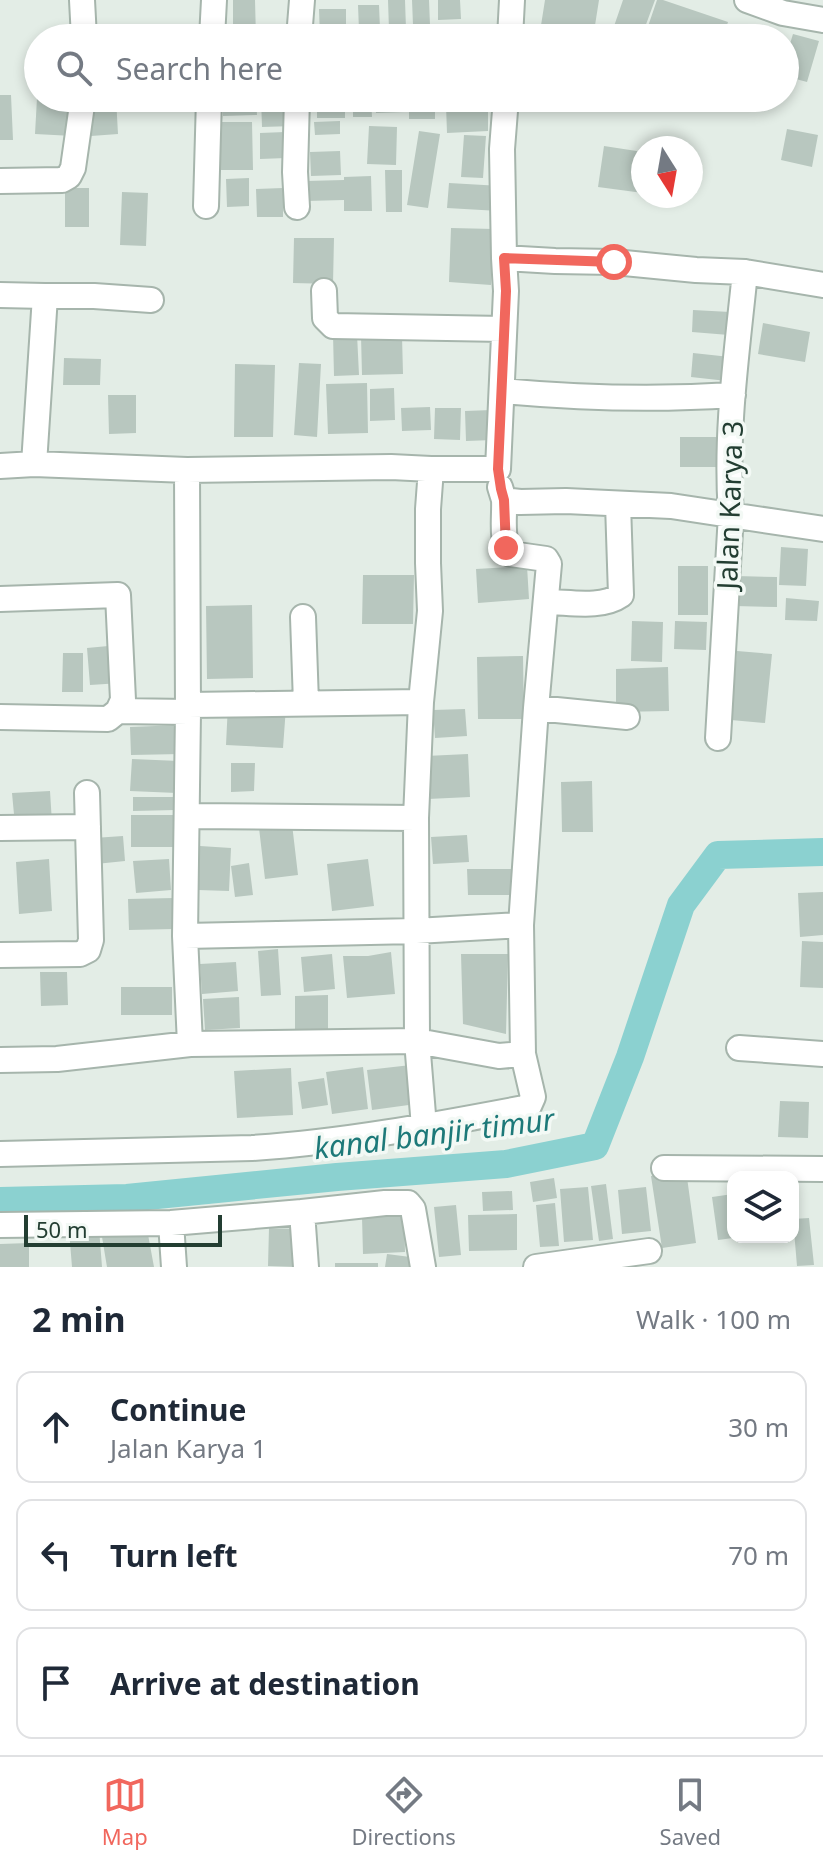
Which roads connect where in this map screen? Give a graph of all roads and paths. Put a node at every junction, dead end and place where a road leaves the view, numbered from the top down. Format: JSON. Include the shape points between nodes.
{"nodes":[{"id":1,"x":82,"y":0,"type":"edge"},
{"id":2,"x":214,"y":0,"type":"edge"},
{"id":3,"x":302,"y":0,"type":"edge"},
{"id":4,"x":512,"y":0,"type":"edge"},
{"id":5,"x":747,"y":0,"type":"edge"},
{"id":6,"x":823,"y":20,"type":"edge"},
{"id":7,"x":83,"y":24,"type":"edge"},
{"id":8,"x":213,"y":24,"type":"edge"},
{"id":9,"x":300,"y":24,"type":"edge"},
{"id":10,"x":511,"y":24,"type":"edge"},
{"id":11,"x":81,"y":112,"type":"edge"},
{"id":12,"x":209,"y":112,"type":"edge"},
{"id":13,"x":297,"y":112,"type":"edge"},
{"id":14,"x":505,"y":112,"type":"edge"},
{"id":15,"x":0,"y":181,"type":"edge"},
{"id":16,"x":206,"y":206,"type":"dead end"},
{"id":17,"x":297,"y":207,"type":"dead end"},
{"id":18,"x":504,"y":258,"type":"junction"},
{"id":19,"x":745,"y":272,"type":"junction"},
{"id":20,"x":823,"y":285,"type":"edge"},
{"id":21,"x":324,"y":291,"type":"dead end"},
{"id":22,"x":0,"y":295,"type":"edge"},
{"id":23,"x":45,"y":296,"type":"junction"},
{"id":24,"x":151,"y":300,"type":"dead end"},
{"id":25,"x":504,"y":329,"type":"junction"},
{"id":26,"x":503,"y":391,"type":"junction"},
{"id":27,"x":733,"y":395,"type":"junction"},
{"id":28,"x":34,"y":464,"type":"junction"},
{"id":29,"x":0,"y":466,"type":"edge"},
{"id":30,"x":431,"y":469,"type":"junction"},
{"id":31,"x":498,"y":469,"type":"junction"},
{"id":32,"x":187,"y":470,"type":"junction"},
{"id":33,"x":504,"y":500,"type":"junction"},
{"id":34,"x":618,"y":504,"type":"junction"},
{"id":35,"x":731,"y":514,"type":"junction"},
{"id":36,"x":823,"y":529,"type":"edge"},
{"id":37,"x":0,"y":599,"type":"edge"},
{"id":38,"x":546,"y":602,"type":"junction"},
{"id":39,"x":303,"y":617,"type":"dead end"},
{"id":40,"x":421,"y":702,"type":"junction"},
{"id":41,"x":306,"y":703,"type":"junction"},
{"id":42,"x":188,"y":708,"type":"junction"},
{"id":43,"x":536,"y":708,"type":"junction"},
{"id":44,"x":118,"y":711,"type":"junction"},
{"id":45,"x":0,"y":717,"type":"edge"},
{"id":46,"x":627,"y":717,"type":"dead end"},
{"id":47,"x":718,"y":738,"type":"dead end"},
{"id":48,"x":87,"y":793,"type":"dead end"},
{"id":49,"x":187,"y":816,"type":"junction"},
{"id":50,"x":416,"y":818,"type":"junction"},
{"id":51,"x":88,"y":827,"type":"junction"},
{"id":52,"x":0,"y":828,"type":"edge"},
{"id":53,"x":521,"y":925,"type":"junction"},
{"id":54,"x":416,"y":931,"type":"junction"},
{"id":55,"x":185,"y":936,"type":"junction"},
{"id":56,"x":0,"y":955,"type":"edge"},
{"id":57,"x":417,"y":1041,"type":"junction"},
{"id":58,"x":190,"y":1044,"type":"junction"},
{"id":59,"x":739,"y":1048,"type":"dead end"},
{"id":60,"x":523,"y":1054,"type":"junction"},
{"id":61,"x":823,"y":1054,"type":"edge"},
{"id":62,"x":0,"y":1060,"type":"edge"},
{"id":63,"x":424,"y":1127,"type":"junction"},
{"id":64,"x":0,"y":1154,"type":"edge"},
{"id":65,"x":664,"y":1168,"type":"dead end"},
{"id":66,"x":823,"y":1169,"type":"edge"},
{"id":67,"x":302,"y":1212,"type":"junction"},
{"id":68,"x":171,"y":1223,"type":"junction"},
{"id":69,"x":0,"y":1225,"type":"edge"},
{"id":70,"x":649,"y":1251,"type":"dead end"},
{"id":71,"x":174,"y":1267,"type":"edge"},
{"id":72,"x":306,"y":1267,"type":"edge"},
{"id":73,"x":423,"y":1267,"type":"edge"},
{"id":74,"x":536,"y":1267,"type":"edge"}],
"edges":[{"from":1,"to":7,"type":"street"},
{"from":2,"to":8,"type":"street"},
{"from":3,"to":9,"type":"street"},
{"from":4,"to":10,"type":"street"},
{"from":5,"to":6,"type":"street"},
{"from":11,"to":15,"type":"street","via":[[69,176]]},
{"from":12,"to":16,"type":"street"},
{"from":13,"to":17,"type":"street"},
{"from":14,"to":18,"type":"street"},
{"from":18,"to":19,"type":"street"},
{"from":18,"to":25,"type":"street"},
{"from":19,"to":20,"type":"street"},
{"from":19,"to":27,"type":"street","name":"Jalan Karya 3"},
{"from":21,"to":25,"type":"street","via":[[325,318],[333,326]]},
{"from":22,"to":23,"type":"street"},
{"from":23,"to":24,"type":"street"},
{"from":23,"to":28,"type":"street"},
{"from":25,"to":26,"type":"street"},
{"from":26,"to":27,"type":"street","via":[[567,397]]},
{"from":26,"to":31,"type":"street"},
{"from":27,"to":35,"type":"street","name":"Jalan Karya 3"},
{"from":28,"to":29,"type":"street"},
{"from":28,"to":32,"type":"street"},
{"from":30,"to":31,"type":"street"},
{"from":30,"to":32,"type":"street"},
{"from":30,"to":40,"type":"street","via":[[430,611]]},
{"from":31,"to":33,"type":"street"},
{"from":32,"to":42,"type":"street"},
{"from":33,"to":34,"type":"street"},
{"from":33,"to":38,"type":"street","via":[[508,552],[548,561]]},
{"from":34,"to":35,"type":"street"},
{"from":34,"to":38,"type":"street","via":[[621,595],[600,603]]},
{"from":35,"to":36,"type":"street"},
{"from":35,"to":47,"type":"street","name":"Jalan Karya 3"},
{"from":37,"to":44,"type":"street","via":[[118,595],[123,700]]},
{"from":38,"to":43,"type":"street"},
{"from":39,"to":41,"type":"street"},
{"from":40,"to":41,"type":"street"},
{"from":40,"to":50,"type":"street"},
{"from":41,"to":42,"type":"street"},
{"from":42,"to":44,"type":"street"},
{"from":42,"to":49,"type":"street"},
{"from":43,"to":46,"type":"street"},
{"from":43,"to":53,"type":"street"},
{"from":44,"to":45,"type":"street","via":[[108,719]]},
{"from":48,"to":51,"type":"street"},
{"from":49,"to":50,"type":"street"},
{"from":49,"to":55,"type":"street"},
{"from":50,"to":54,"type":"street"},
{"from":51,"to":52,"type":"street"},
{"from":51,"to":56,"type":"street","via":[[88,950]]},
{"from":53,"to":54,"type":"street"},
{"from":53,"to":60,"type":"street"},
{"from":54,"to":55,"type":"street"},
{"from":54,"to":57,"type":"street"},
{"from":55,"to":58,"type":"street"},
{"from":57,"to":58,"type":"street"},
{"from":57,"to":60,"type":"street","via":[[499,1056]]},
{"from":57,"to":63,"type":"street"},
{"from":58,"to":62,"type":"street"},
{"from":59,"to":61,"type":"street"},
{"from":60,"to":63,"type":"street","via":[[533,1097],[529,1106]]},
{"from":63,"to":64,"type":"street","via":[[266,1147]]},
{"from":65,"to":66,"type":"street"},
{"from":67,"to":68,"type":"street"},
{"from":67,"to":72,"type":"street"},
{"from":67,"to":73,"type":"street","via":[[408,1203]]},
{"from":68,"to":69,"type":"street"},
{"from":68,"to":71,"type":"street"},
{"from":70,"to":74,"type":"street"}]}
